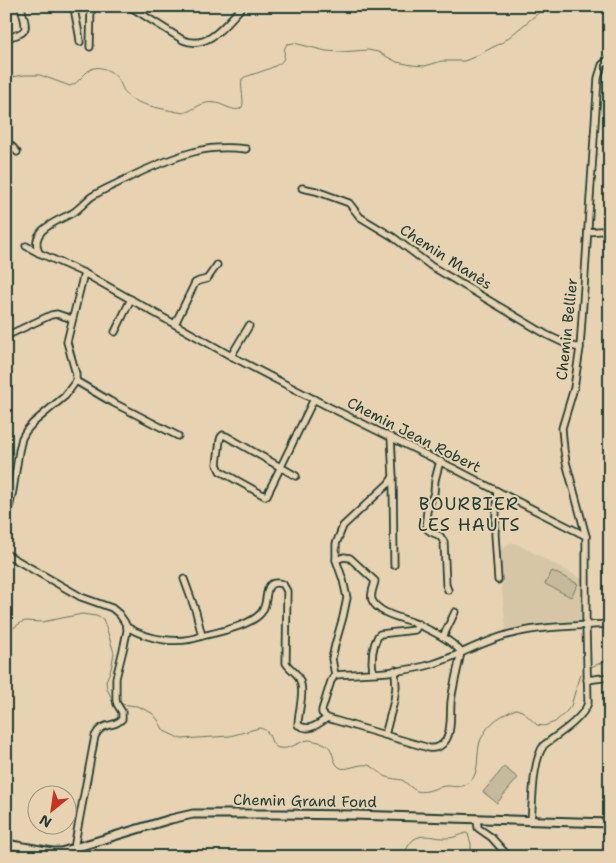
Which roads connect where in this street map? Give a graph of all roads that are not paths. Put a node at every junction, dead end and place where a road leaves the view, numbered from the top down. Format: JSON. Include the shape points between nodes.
{"nodes":[{"id":1,"x":74,"y":6,"type":"edge"},
{"id":2,"x":91,"y":6,"type":"edge"},
{"id":3,"x":129,"y":6,"type":"edge"},
{"id":4,"x":243,"y":6,"type":"edge"},
{"id":5,"x":600,"y":6,"type":"edge"},
{"id":6,"x":21,"y":8,"type":"dead end"},
{"id":7,"x":610,"y":10,"type":"edge"},
{"id":8,"x":6,"y":38,"type":"edge"},
{"id":9,"x":80,"y":42,"type":"dead end"},
{"id":10,"x":90,"y":47,"type":"dead end"},
{"id":11,"x":610,"y":58,"type":"edge"},
{"id":12,"x":6,"y":140,"type":"edge"},
{"id":13,"x":246,"y":149,"type":"dead end"},
{"id":14,"x":17,"y":152,"type":"dead end"},
{"id":15,"x":302,"y":188,"type":"dead end"},
{"id":16,"x":610,"y":230,"type":"edge"},
{"id":17,"x":588,"y":232,"type":"junction"},
{"id":18,"x":26,"y":246,"type":"dead end"},
{"id":19,"x":39,"y":253,"type":"junction"},
{"id":20,"x":217,"y":265,"type":"dead end"},
{"id":21,"x":84,"y":273,"type":"junction"},
{"id":22,"x":131,"y":299,"type":"junction"},
{"id":23,"x":72,"y":319,"type":"junction"},
{"id":24,"x":175,"y":324,"type":"junction"},
{"id":25,"x":248,"y":326,"type":"dead end"},
{"id":26,"x":115,"y":332,"type":"dead end"},
{"id":27,"x":6,"y":336,"type":"edge"},
{"id":28,"x":580,"y":348,"type":"junction"},
{"id":29,"x":231,"y":356,"type":"junction"},
{"id":30,"x":76,"y":381,"type":"junction"},
{"id":31,"x":314,"y":399,"type":"junction"},
{"id":32,"x":178,"y":436,"type":"dead end"},
{"id":33,"x":391,"y":437,"type":"junction"},
{"id":34,"x":440,"y":461,"type":"junction"},
{"id":35,"x":281,"y":466,"type":"junction"},
{"id":36,"x":296,"y":476,"type":"dead end"},
{"id":37,"x":393,"y":477,"type":"junction"},
{"id":38,"x":497,"y":491,"type":"junction"},
{"id":39,"x":6,"y":522,"type":"edge"},
{"id":40,"x":586,"y":536,"type":"junction"},
{"id":41,"x":6,"y":554,"type":"edge"},
{"id":42,"x":336,"y":560,"type":"junction"},
{"id":43,"x":394,"y":565,"type":"dead end"},
{"id":44,"x":184,"y":579,"type":"dead end"},
{"id":45,"x":498,"y":580,"type":"dead end"},
{"id":46,"x":448,"y":590,"type":"dead end"},
{"id":47,"x":456,"y":612,"type":"dead end"},
{"id":48,"x":419,"y":624,"type":"junction"},
{"id":49,"x":610,"y":624,"type":"edge"},
{"id":50,"x":586,"y":626,"type":"junction"},
{"id":51,"x":127,"y":627,"type":"junction"},
{"id":52,"x":202,"y":636,"type":"junction"},
{"id":53,"x":443,"y":637,"type":"junction"},
{"id":54,"x":462,"y":652,"type":"junction"},
{"id":55,"x":395,"y":670,"type":"junction"},
{"id":56,"x":374,"y":672,"type":"junction"},
{"id":57,"x":335,"y":675,"type":"junction"},
{"id":58,"x":610,"y":677,"type":"edge"},
{"id":59,"x":587,"y":680,"type":"junction"},
{"id":60,"x":327,"y":718,"type":"junction"},
{"id":61,"x":385,"y":734,"type":"junction"},
{"id":62,"x":477,"y":819,"type":"junction"},
{"id":63,"x":531,"y":821,"type":"junction"},
{"id":64,"x":610,"y":823,"type":"edge"},
{"id":65,"x":6,"y":844,"type":"edge"},
{"id":66,"x":74,"y":848,"type":"junction"},
{"id":67,"x":508,"y":857,"type":"edge"}],
"edges":[{"from":1,"to":9,"type":"street"},
{"from":2,"to":10,"type":"street"},
{"from":3,"to":4,"type":"street","via":[[190,43],[213,37]]},
{"from":5,"to":7,"type":"street"},
{"from":6,"to":8,"type":"street","via":[[25,30]]},
{"from":11,"to":17,"type":"street","name":"Chemin Bellier","via":[[602,65],[598,78]]},
{"from":12,"to":14,"type":"street"},
{"from":13,"to":19,"type":"street","via":[[221,147],[156,164],[57,219],[42,231],[36,241]]},
{"from":15,"to":28,"type":"street","name":"Chemin Manès","via":[[349,203],[360,217],[431,266],[547,335]]},
{"from":16,"to":17,"type":"street"},
{"from":17,"to":28,"type":"street","name":"Chemin Bellier"},
{"from":18,"to":19,"type":"street","name":"Chemin Jean Robert"},
{"from":19,"to":21,"type":"street","name":"Chemin Jean Robert"},
{"from":20,"to":24,"type":"street","via":[[207,279],[195,283]]},
{"from":21,"to":22,"type":"street","name":"Chemin Jean Robert"},
{"from":21,"to":23,"type":"street"},
{"from":22,"to":24,"type":"street","name":"Chemin Jean Robert"},
{"from":22,"to":26,"type":"street"},
{"from":23,"to":27,"type":"street","via":[[56,314]]},
{"from":23,"to":30,"type":"street","via":[[67,342]]},
{"from":24,"to":29,"type":"street","name":"Chemin Jean Robert"},
{"from":25,"to":29,"type":"street"},
{"from":28,"to":40,"type":"street","name":"Chemin Bellier","via":[[574,388],[562,431],[566,462]]},
{"from":29,"to":31,"type":"street","name":"Chemin Jean Robert"},
{"from":30,"to":32,"type":"street"},
{"from":30,"to":39,"type":"street","via":[[22,438]]},
{"from":31,"to":33,"type":"street","name":"Chemin Jean Robert"},
{"from":31,"to":35,"type":"street"},
{"from":33,"to":34,"type":"street","name":"Chemin Jean Robert"},
{"from":33,"to":37,"type":"street"},
{"from":34,"to":38,"type":"street","name":"Chemin Jean Robert"},
{"from":34,"to":46,"type":"street","via":[[426,525],[444,542]]},
{"from":35,"to":35,"type":"street","via":[[226,436],[221,437],[217,464],[220,471],[262,495],[267,495]]},
{"from":35,"to":36,"type":"street"},
{"from":37,"to":42,"type":"street","via":[[343,526],[336,544]]},
{"from":37,"to":43,"type":"street"},
{"from":38,"to":40,"type":"street","name":"Chemin Jean Robert"},
{"from":38,"to":45,"type":"street"},
{"from":40,"to":50,"type":"street","name":"Chemin Bellier"},
{"from":41,"to":51,"type":"street","via":[[81,597],[112,608]]},
{"from":42,"to":48,"type":"street","via":[[350,558],[375,581],[372,597],[381,610]]},
{"from":42,"to":57,"type":"street","via":[[347,598],[332,659]]},
{"from":44,"to":52,"type":"street"},
{"from":47,"to":53,"type":"street"},
{"from":48,"to":53,"type":"street"},
{"from":48,"to":56,"type":"street","via":[[415,630],[378,636],[372,657]]},
{"from":49,"to":50,"type":"street"},
{"from":50,"to":54,"type":"street","via":[[528,630]]},
{"from":50,"to":59,"type":"street","name":"Chemin Bellier"},
{"from":51,"to":52,"type":"street","via":[[152,637],[174,640]]},
{"from":51,"to":66,"type":"street","via":[[116,678],[116,700],[123,716],[118,723],[101,728],[95,736]]},
{"from":52,"to":60,"type":"street","via":[[228,630],[260,615],[266,604],[269,585],[283,584],[287,591],[286,663],[297,674],[302,692],[298,725],[308,728]]},
{"from":53,"to":54,"type":"street"},
{"from":54,"to":55,"type":"street","via":[[432,664]]},
{"from":54,"to":61,"type":"street","via":[[451,702],[449,734],[441,746],[429,748]]},
{"from":55,"to":56,"type":"street"},
{"from":55,"to":61,"type":"street","via":[[394,701]]},
{"from":56,"to":57,"type":"street"},
{"from":57,"to":60,"type":"street","via":[[322,710]]},
{"from":58,"to":59,"type":"street"},
{"from":59,"to":63,"type":"street","name":"Chemin Bellier","via":[[586,710],[541,750],[536,767]]},
{"from":60,"to":61,"type":"street"},
{"from":62,"to":63,"type":"street","name":"Chemin Grand Fond"},
{"from":62,"to":66,"type":"street","name":"Chemin Grand Fond","via":[[193,814]]},
{"from":62,"to":67,"type":"street","via":[[478,828],[493,839]]},
{"from":63,"to":64,"type":"street","name":"Chemin Grand Fond"},
{"from":65,"to":66,"type":"street","name":"Chemin Grand Fond","via":[[52,852]]}]}
